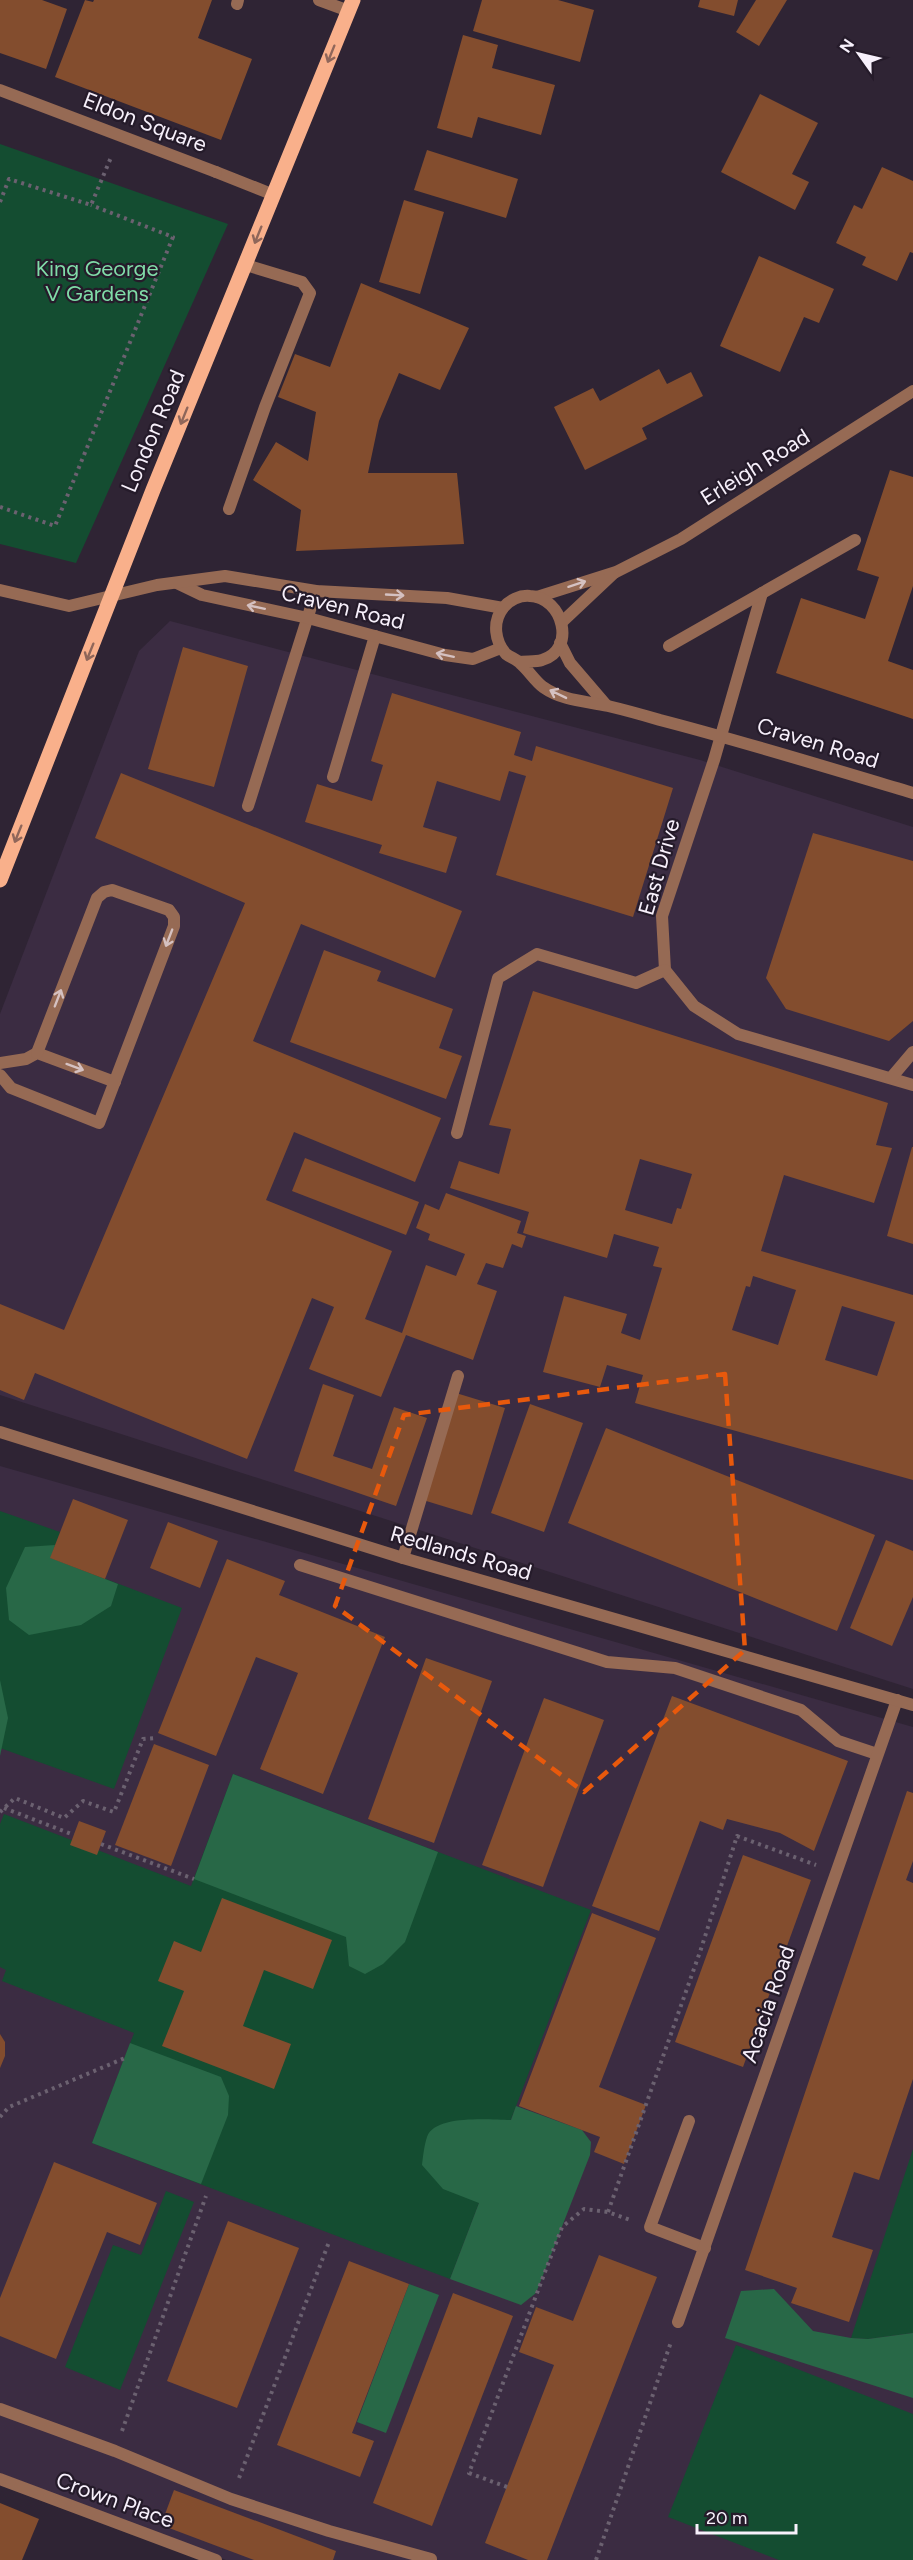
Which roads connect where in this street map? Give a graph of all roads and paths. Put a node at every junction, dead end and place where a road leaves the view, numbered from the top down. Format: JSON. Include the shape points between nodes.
{"nodes":[{"id":1,"x":319,"y":0,"type":"edge"},
{"id":2,"x":351,"y":6,"type":"edge"},
{"id":3,"x":0,"y":90,"type":"edge"},
{"id":4,"x":121,"y":135,"type":"junction"},
{"id":5,"x":274,"y":195,"type":"junction"},
{"id":6,"x":0,"y":202,"type":"edge"},
{"id":7,"x":91,"y":204,"type":"junction"},
{"id":8,"x":246,"y":265,"type":"junction"},
{"id":9,"x":913,"y":391,"type":"edge"},
{"id":10,"x":0,"y":507,"type":"edge"},
{"id":11,"x":230,"y":509,"type":"dead end"},
{"id":12,"x":855,"y":540,"type":"dead end"},
{"id":13,"x":616,"y":572,"type":"junction"},
{"id":14,"x":176,"y":582,"type":"junction"},
{"id":15,"x":0,"y":590,"type":"edge"},
{"id":16,"x":316,"y":591,"type":"junction"},
{"id":17,"x":762,"y":593,"type":"junction"},
{"id":18,"x":537,"y":597,"type":"junction"},
{"id":19,"x":111,"y":598,"type":"junction"},
{"id":20,"x":503,"y":608,"type":"junction"},
{"id":21,"x":308,"y":618,"type":"junction"},
{"id":22,"x":562,"y":622,"type":"junction"},
{"id":23,"x":375,"y":636,"type":"junction"},
{"id":24,"x":560,"y":643,"type":"junction"},
{"id":25,"x":669,"y":646,"type":"dead end"},
{"id":26,"x":501,"y":648,"type":"junction"},
{"id":27,"x":519,"y":662,"type":"junction"},
{"id":28,"x":606,"y":705,"type":"junction"},
{"id":29,"x":722,"y":736,"type":"junction"},
{"id":30,"x":333,"y":777,"type":"dead end"},
{"id":31,"x":913,"y":793,"type":"edge"},
{"id":32,"x":248,"y":806,"type":"dead end"},
{"id":33,"x":0,"y":880,"type":"edge"},
{"id":34,"x":665,"y":970,"type":"junction"},
{"id":35,"x":913,"y":1052,"type":"edge"},
{"id":36,"x":37,"y":1053,"type":"junction"},
{"id":37,"x":0,"y":1063,"type":"edge"},
{"id":38,"x":0,"y":1075,"type":"edge"},
{"id":39,"x":891,"y":1078,"type":"junction"},
{"id":40,"x":115,"y":1082,"type":"junction"},
{"id":41,"x":913,"y":1085,"type":"edge"},
{"id":42,"x":457,"y":1133,"type":"dead end"},
{"id":43,"x":458,"y":1376,"type":"dead end"},
{"id":44,"x":0,"y":1432,"type":"edge"},
{"id":45,"x":403,"y":1558,"type":"junction"},
{"id":46,"x":300,"y":1565,"type":"dead end"},
{"id":47,"x":897,"y":1700,"type":"junction"},
{"id":48,"x":913,"y":1705,"type":"edge"},
{"id":49,"x":155,"y":1738,"type":"dead end"},
{"id":50,"x":877,"y":1754,"type":"junction"},
{"id":51,"x":4,"y":1808,"type":"junction"},
{"id":52,"x":0,"y":1812,"type":"edge"},
{"id":53,"x":74,"y":1835,"type":"dead end"},
{"id":54,"x":100,"y":1844,"type":"dead end"},
{"id":55,"x":836,"y":1873,"type":"junction"},
{"id":56,"x":194,"y":1879,"type":"dead end"},
{"id":57,"x":125,"y":2058,"type":"dead end"},
{"id":58,"x":0,"y":2117,"type":"edge"},
{"id":59,"x":689,"y":2121,"type":"dead end"},
{"id":60,"x":206,"y":2196,"type":"dead end"},
{"id":61,"x":608,"y":2212,"type":"junction"},
{"id":62,"x":650,"y":2227,"type":"junction"},
{"id":63,"x":328,"y":2242,"type":"dead end"},
{"id":64,"x":705,"y":2248,"type":"junction"},
{"id":65,"x":678,"y":2322,"type":"joint"},
{"id":66,"x":0,"y":2409,"type":"edge"},
{"id":67,"x":114,"y":2451,"type":"junction"},
{"id":68,"x":0,"y":2479,"type":"edge"},
{"id":69,"x":507,"y":2487,"type":"dead end"},
{"id":70,"x":231,"y":2499,"type":"junction"},
{"id":71,"x":431,"y":2559,"type":"edge"},
{"id":72,"x":216,"y":2560,"type":"edge"},
{"id":73,"x":596,"y":2560,"type":"edge"}],
"edges":[{"from":1,"to":2,"type":"street"},
{"from":2,"to":5,"type":"main road","name":"London Road","one_way":true},
{"from":3,"to":4,"type":"street","name":"Eldon Square"},
{"from":4,"to":5,"type":"street","name":"Eldon Square"},
{"from":4,"to":7,"type":"path"},
{"from":5,"to":8,"type":"main road","name":"London Road","one_way":true},
{"from":6,"to":7,"type":"path","via":[[9,179]]},
{"from":7,"to":10,"type":"path","via":[[172,237],[55,526]]},
{"from":8,"to":11,"type":"street","via":[[302,282],[310,293]]},
{"from":8,"to":19,"type":"main road","name":"London Road","one_way":true},
{"from":9,"to":13,"type":"street","name":"Erleigh Road","via":[[681,539]]},
{"from":12,"to":17,"type":"street"},
{"from":18,"to":13,"type":"street","name":"Erleigh Road","one_way":true},
{"from":13,"to":22,"type":"street","name":"Erleigh Road"},
{"from":14,"to":16,"type":"street","name":"Craven Road","via":[[225,576]]},
{"from":14,"to":19,"type":"street","name":"Craven Road"},
{"from":21,"to":14,"type":"street","name":"Craven Road","one_way":true,"via":[[202,595]]},
{"from":15,"to":19,"type":"street","name":"Craven Road","via":[[69,606]]},
{"from":16,"to":20,"type":"street","name":"Craven Road","one_way":true,"via":[[447,598]]},
{"from":16,"to":21,"type":"street"},
{"from":17,"to":25,"type":"street"},
{"from":17,"to":29,"type":"street","name":"East Drive"},
{"from":18,"to":20,"type":"street","via":[[520,597]]},
{"from":18,"to":22,"type":"street","via":[[553,606]]},
{"from":19,"to":33,"type":"main road","name":"London Road","one_way":true},
{"from":20,"to":26,"type":"street","via":[[495,632]]},
{"from":21,"to":23,"type":"street","name":"Craven Road"},
{"from":21,"to":32,"type":"street"},
{"from":22,"to":24,"type":"street"},
{"from":26,"to":23,"type":"street","name":"Craven Road","one_way":true,"via":[[473,659]]},
{"from":23,"to":30,"type":"street"},
{"from":24,"to":27,"type":"street","via":[[542,660]]},
{"from":24,"to":28,"type":"street","via":[[570,663]]},
{"from":26,"to":27,"type":"street","name":"Craven Road"},
{"from":28,"to":27,"type":"street","name":"Craven Road","one_way":true,"via":[[571,700],[543,687]]},
{"from":28,"to":29,"type":"street","name":"Craven Road"},
{"from":29,"to":31,"type":"street","name":"Craven Road"},
{"from":29,"to":34,"type":"street","name":"East Drive","via":[[662,916]]},
{"from":34,"to":39,"type":"street","via":[[694,1006],[738,1034]]},
{"from":34,"to":42,"type":"street","via":[[636,982],[537,954],[498,978]]},
{"from":35,"to":39,"type":"street"},
{"from":36,"to":37,"type":"street"},
{"from":36,"to":40,"type":"street","one_way":true},
{"from":36,"to":40,"type":"street","one_way":true,"via":[[97,898],[112,890],[169,910],[174,926]]},
{"from":38,"to":40,"type":"street","via":[[11,1088],[99,1123]]},
{"from":39,"to":41,"type":"street"},
{"from":43,"to":45,"type":"street"},
{"from":44,"to":45,"type":"street","name":"Redlands Road"},
{"from":45,"to":47,"type":"street","name":"Redlands Road"},
{"from":46,"to":50,"type":"street","via":[[607,1662],[675,1668],[801,1710],[838,1741]]},
{"from":47,"to":48,"type":"street","name":"Redlands Road"},
{"from":47,"to":50,"type":"street","name":"Acacia Road"},
{"from":49,"to":51,"type":"path","via":[[143,1738],[114,1812],[83,1801],[64,1818],[15,1798]]},
{"from":50,"to":55,"type":"street","name":"Acacia Road"},
{"from":51,"to":52,"type":"path"},
{"from":51,"to":53,"type":"path"},
{"from":54,"to":56,"type":"path"},
{"from":55,"to":61,"type":"path","via":[[737,1836]]},
{"from":55,"to":64,"type":"street","name":"Acacia Road"},
{"from":57,"to":58,"type":"path","via":[[9,2107]]},
{"from":59,"to":62,"type":"street"},
{"from":60,"to":67,"type":"path"},
{"from":61,"to":62,"type":"path"},
{"from":61,"to":69,"type":"path","via":[[584,2209],[562,2227],[469,2473]]},
{"from":62,"to":64,"type":"street"},
{"from":63,"to":70,"type":"path"},
{"from":64,"to":65,"type":"street","name":"Acacia Road"},
{"from":65,"to":73,"type":"path"},
{"from":66,"to":67,"type":"street"},
{"from":67,"to":70,"type":"street"},
{"from":68,"to":72,"type":"street","name":"Crown Place"},
{"from":70,"to":71,"type":"street"}]}
